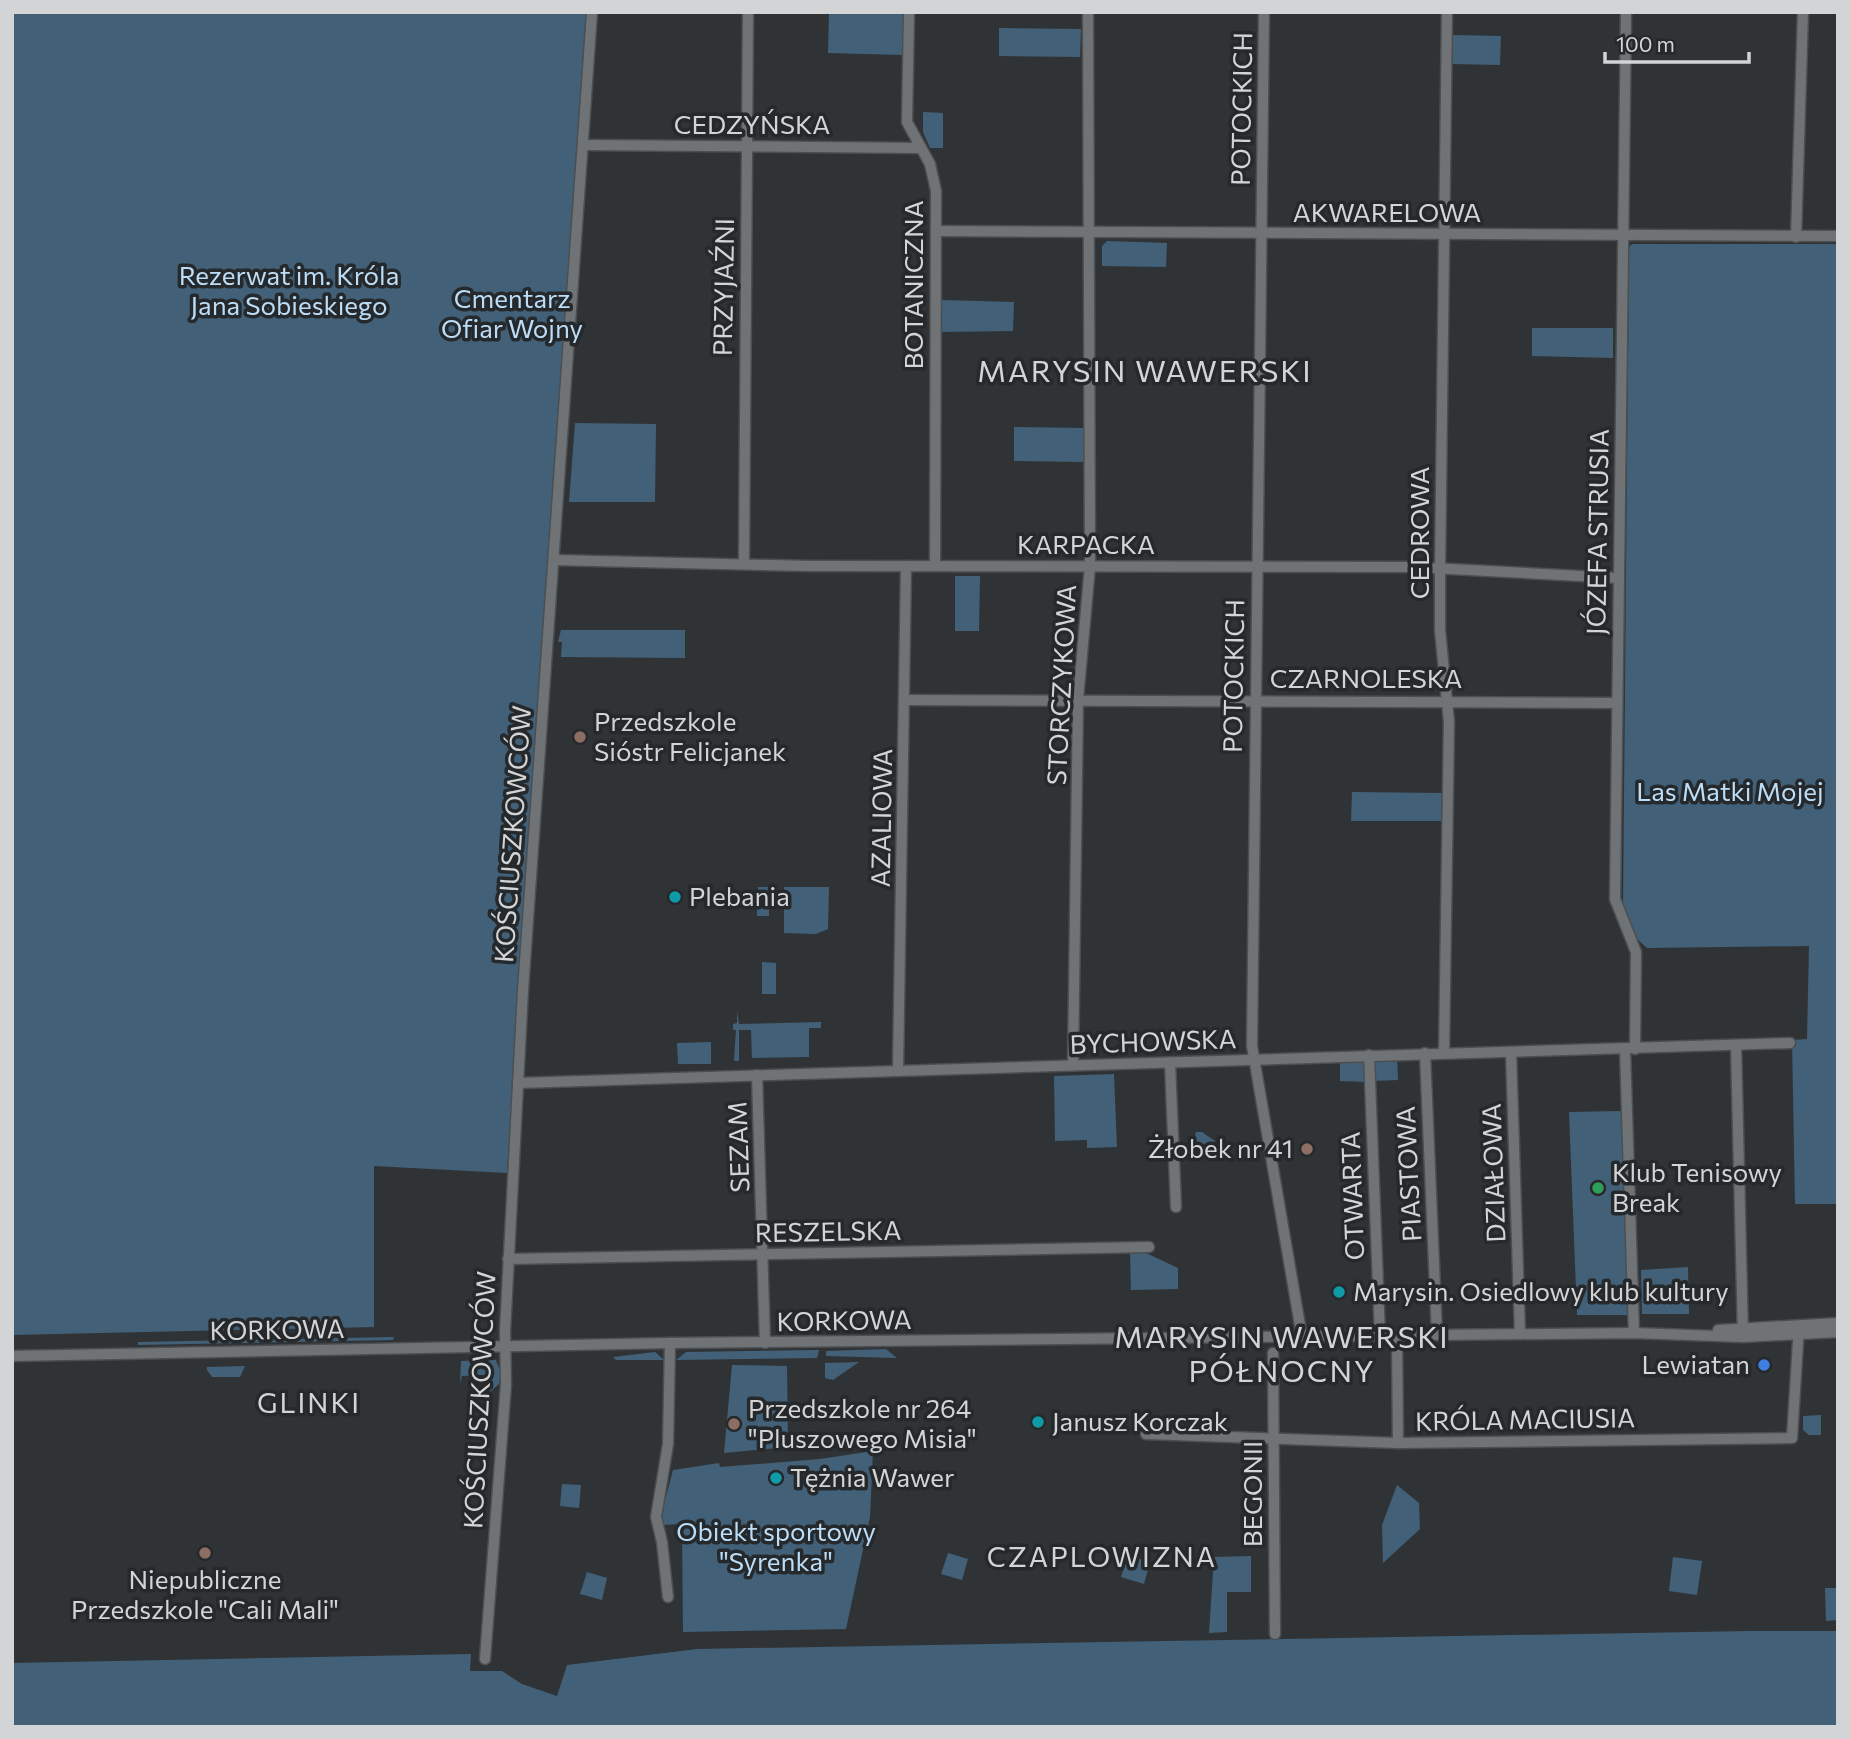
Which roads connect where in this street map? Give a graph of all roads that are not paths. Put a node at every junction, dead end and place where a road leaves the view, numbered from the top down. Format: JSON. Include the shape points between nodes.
{"nodes":[{"id":1,"x":592,"y":12,"type":"edge"},
{"id":2,"x":748,"y":12,"type":"edge"},
{"id":3,"x":909,"y":12,"type":"edge"},
{"id":4,"x":1088,"y":12,"type":"edge"},
{"id":5,"x":1264,"y":12,"type":"edge"},
{"id":6,"x":1447,"y":12,"type":"edge"},
{"id":7,"x":1626,"y":12,"type":"edge"},
{"id":8,"x":1803,"y":12,"type":"edge"},
{"id":9,"x":584,"y":145,"type":"junction"},
{"id":10,"x":747,"y":146,"type":"junction"},
{"id":11,"x":919,"y":148,"type":"junction"},
{"id":12,"x":936,"y":231,"type":"junction"},
{"id":13,"x":1091,"y":232,"type":"junction"},
{"id":14,"x":1261,"y":233,"type":"junction"},
{"id":15,"x":1444,"y":234,"type":"junction"},
{"id":16,"x":1838,"y":236,"type":"edge"},
{"id":17,"x":1624,"y":237,"type":"junction"},
{"id":18,"x":1796,"y":237,"type":"junction"},
{"id":19,"x":554,"y":560,"type":"junction"},
{"id":20,"x":744,"y":562,"type":"junction"},
{"id":21,"x":906,"y":566,"type":"junction"},
{"id":22,"x":935,"y":566,"type":"junction"},
{"id":23,"x":1090,"y":566,"type":"junction"},
{"id":24,"x":1256,"y":566,"type":"junction"},
{"id":25,"x":1440,"y":570,"type":"junction"},
{"id":26,"x":1618,"y":578,"type":"junction"},
{"id":27,"x":1078,"y":699,"type":"junction"},
{"id":28,"x":1256,"y":699,"type":"junction"},
{"id":29,"x":904,"y":700,"type":"junction"},
{"id":30,"x":1448,"y":700,"type":"junction"},
{"id":31,"x":1617,"y":703,"type":"junction"},
{"id":32,"x":1790,"y":1043,"type":"dead end"},
{"id":33,"x":1737,"y":1045,"type":"junction"},
{"id":34,"x":1630,"y":1049,"type":"junction"},
{"id":35,"x":1511,"y":1052,"type":"junction"},
{"id":36,"x":1444,"y":1053,"type":"junction"},
{"id":37,"x":1424,"y":1054,"type":"junction"},
{"id":38,"x":1369,"y":1055,"type":"junction"},
{"id":39,"x":1253,"y":1060,"type":"junction"},
{"id":40,"x":1170,"y":1063,"type":"junction"},
{"id":41,"x":1073,"y":1065,"type":"junction"},
{"id":42,"x":898,"y":1070,"type":"junction"},
{"id":43,"x":757,"y":1075,"type":"junction"},
{"id":44,"x":518,"y":1083,"type":"junction"},
{"id":45,"x":1176,"y":1207,"type":"dead end"},
{"id":46,"x":1149,"y":1247,"type":"dead end"},
{"id":47,"x":764,"y":1254,"type":"junction"},
{"id":48,"x":508,"y":1259,"type":"junction"},
{"id":49,"x":1838,"y":1322,"type":"edge"},
{"id":50,"x":1799,"y":1330,"type":"junction"},
{"id":51,"x":1838,"y":1332,"type":"edge"},
{"id":52,"x":1743,"y":1333,"type":"junction"},
{"id":53,"x":1634,"y":1334,"type":"junction"},
{"id":54,"x":1437,"y":1335,"type":"junction"},
{"id":55,"x":1520,"y":1335,"type":"junction"},
{"id":56,"x":1302,"y":1336,"type":"junction"},
{"id":57,"x":1380,"y":1336,"type":"junction"},
{"id":58,"x":1397,"y":1336,"type":"junction"},
{"id":59,"x":670,"y":1343,"type":"junction"},
{"id":60,"x":765,"y":1343,"type":"junction"},
{"id":61,"x":505,"y":1346,"type":"junction"},
{"id":62,"x":1273,"y":1353,"type":"dead end"},
{"id":63,"x":12,"y":1356,"type":"edge"},
{"id":64,"x":1146,"y":1434,"type":"dead end"},
{"id":65,"x":1274,"y":1440,"type":"junction"},
{"id":66,"x":1398,"y":1443,"type":"junction"},
{"id":67,"x":668,"y":1597,"type":"dead end"},
{"id":68,"x":1275,"y":1634,"type":"dead end"},
{"id":69,"x":485,"y":1658,"type":"dead end"}],
"edges":[{"from":1,"to":9,"type":"street","name":"KOŚCIUSZKOWCÓW"},
{"from":2,"to":10,"type":"street","name":"PRZYJAŹNI"},
{"from":3,"to":11,"type":"street","name":"BOTANICZNA","via":[[907,122]]},
{"from":4,"to":13,"type":"street","name":"STORCZYKOWA"},
{"from":5,"to":14,"type":"street","name":"POTOCKICH"},
{"from":6,"to":15,"type":"street","name":"CEDROWA"},
{"from":7,"to":17,"type":"street","name":"JÓZEFA STRUSIA"},
{"from":8,"to":18,"type":"street"},
{"from":9,"to":10,"type":"street","name":"CEDZYŃSKA"},
{"from":9,"to":19,"type":"street","name":"KOŚCIUSZKOWCÓW"},
{"from":10,"to":11,"type":"street","name":"CEDZYŃSKA"},
{"from":10,"to":20,"type":"street","name":"PRZYJAŹNI"},
{"from":11,"to":12,"type":"street","name":"BOTANICZNA","via":[[933,169]]},
{"from":12,"to":13,"type":"street","name":"AKWARELOWA"},
{"from":12,"to":22,"type":"street","name":"BOTANICZNA"},
{"from":13,"to":14,"type":"street","name":"AKWARELOWA"},
{"from":13,"to":23,"type":"street","name":"STORCZYKOWA"},
{"from":14,"to":15,"type":"street","name":"AKWARELOWA"},
{"from":14,"to":24,"type":"street","name":"POTOCKICH"},
{"from":15,"to":17,"type":"street","name":"AKWARELOWA"},
{"from":15,"to":25,"type":"street","name":"CEDROWA"},
{"from":16,"to":18,"type":"street","name":"AKWARELOWA"},
{"from":17,"to":18,"type":"street","name":"AKWARELOWA"},
{"from":17,"to":26,"type":"street","name":"JÓZEFA STRUSIA"},
{"from":19,"to":20,"type":"street","name":"KARPACKA"},
{"from":19,"to":44,"type":"street","name":"KOŚCIUSZKOWCÓW"},
{"from":20,"to":21,"type":"street","name":"KARPACKA"},
{"from":21,"to":22,"type":"street","name":"KARPACKA"},
{"from":21,"to":29,"type":"street","name":"AZALIOWA"},
{"from":22,"to":23,"type":"street","name":"KARPACKA"},
{"from":23,"to":24,"type":"street","name":"KARPACKA"},
{"from":23,"to":27,"type":"street","name":"STORCZYKOWA"},
{"from":24,"to":25,"type":"street","name":"KARPACKA"},
{"from":24,"to":28,"type":"street","name":"POTOCKICH"},
{"from":25,"to":26,"type":"street","name":"KARPACKA"},
{"from":25,"to":30,"type":"street","name":"CEDROWA","via":[[1440,630]]},
{"from":26,"to":31,"type":"street","name":"JÓZEFA STRUSIA"},
{"from":27,"to":28,"type":"street","name":"CZARNOLESKA"},
{"from":27,"to":29,"type":"street","name":"CZARNOLESKA"},
{"from":27,"to":41,"type":"street","name":"STORCZYKOWA"},
{"from":28,"to":30,"type":"street","name":"CZARNOLESKA"},
{"from":28,"to":39,"type":"street","name":"POTOCKICH"},
{"from":29,"to":42,"type":"street","name":"AZALIOWA"},
{"from":30,"to":31,"type":"street","name":"CZARNOLESKA"},
{"from":30,"to":36,"type":"street","name":"CEDROWA"},
{"from":31,"to":34,"type":"street","name":"JÓZEFA STRUSIA","via":[[1615,899],[1636,953]]},
{"from":32,"to":33,"type":"street","name":"BYCHOWSKA"},
{"from":33,"to":34,"type":"street","name":"BYCHOWSKA"},
{"from":33,"to":52,"type":"street"},
{"from":34,"to":35,"type":"street","name":"BYCHOWSKA"},
{"from":34,"to":53,"type":"street","name":"JÓZEFA STRUSIA"},
{"from":35,"to":36,"type":"street","name":"BYCHOWSKA"},
{"from":35,"to":55,"type":"street","name":"DZIAŁOWA"},
{"from":36,"to":37,"type":"street","name":"BYCHOWSKA"},
{"from":37,"to":38,"type":"street","name":"BYCHOWSKA"},
{"from":37,"to":54,"type":"street","name":"PIASTOWA"},
{"from":38,"to":39,"type":"street","name":"BYCHOWSKA"},
{"from":38,"to":57,"type":"street","name":"OTWARTA"},
{"from":39,"to":40,"type":"street","name":"BYCHOWSKA"},
{"from":39,"to":56,"type":"street","name":"POTOCKICH"},
{"from":40,"to":41,"type":"street","name":"BYCHOWSKA"},
{"from":40,"to":45,"type":"street"},
{"from":41,"to":42,"type":"street","name":"BYCHOWSKA"},
{"from":42,"to":43,"type":"street","name":"BYCHOWSKA"},
{"from":43,"to":44,"type":"street","name":"BYCHOWSKA"},
{"from":43,"to":47,"type":"street","name":"SEZAM"},
{"from":44,"to":48,"type":"street","name":"KOŚCIUSZKOWCÓW"},
{"from":46,"to":47,"type":"street","name":"RESZELSKA"},
{"from":47,"to":48,"type":"street","name":"RESZELSKA"},
{"from":47,"to":60,"type":"street","name":"SEZAM"},
{"from":48,"to":61,"type":"street","name":"KOŚCIUSZKOWCÓW"},
{"from":49,"to":50,"type":"street","name":"KORKOWA"},
{"from":50,"to":51,"type":"street","name":"KORKOWA"},
{"from":50,"to":52,"type":"street","name":"KORKOWA"},
{"from":50,"to":66,"type":"street","name":"KRÓLA MACIUSIA","via":[[1792,1438]]},
{"from":52,"to":53,"type":"street","name":"KORKOWA"},
{"from":53,"to":55,"type":"street","name":"KORKOWA"},
{"from":54,"to":55,"type":"street","name":"KORKOWA"},
{"from":54,"to":58,"type":"street","name":"KORKOWA"},
{"from":56,"to":57,"type":"street","name":"KORKOWA"},
{"from":56,"to":60,"type":"street","name":"KORKOWA"},
{"from":57,"to":58,"type":"street","name":"KORKOWA"},
{"from":58,"to":66,"type":"street"},
{"from":59,"to":60,"type":"street","name":"KORKOWA"},
{"from":59,"to":61,"type":"street","name":"KORKOWA"},
{"from":59,"to":67,"type":"street","via":[[668,1444],[656,1517]]},
{"from":61,"to":63,"type":"street","name":"KORKOWA"},
{"from":61,"to":69,"type":"street","name":"KOŚCIUSZKOWCÓW"},
{"from":62,"to":65,"type":"street","name":"BEGONII"},
{"from":64,"to":65,"type":"street","name":"KRÓLA MACIUSIA"},
{"from":65,"to":66,"type":"street","name":"KRÓLA MACIUSIA"},
{"from":65,"to":68,"type":"street","name":"BEGONII"}]}
